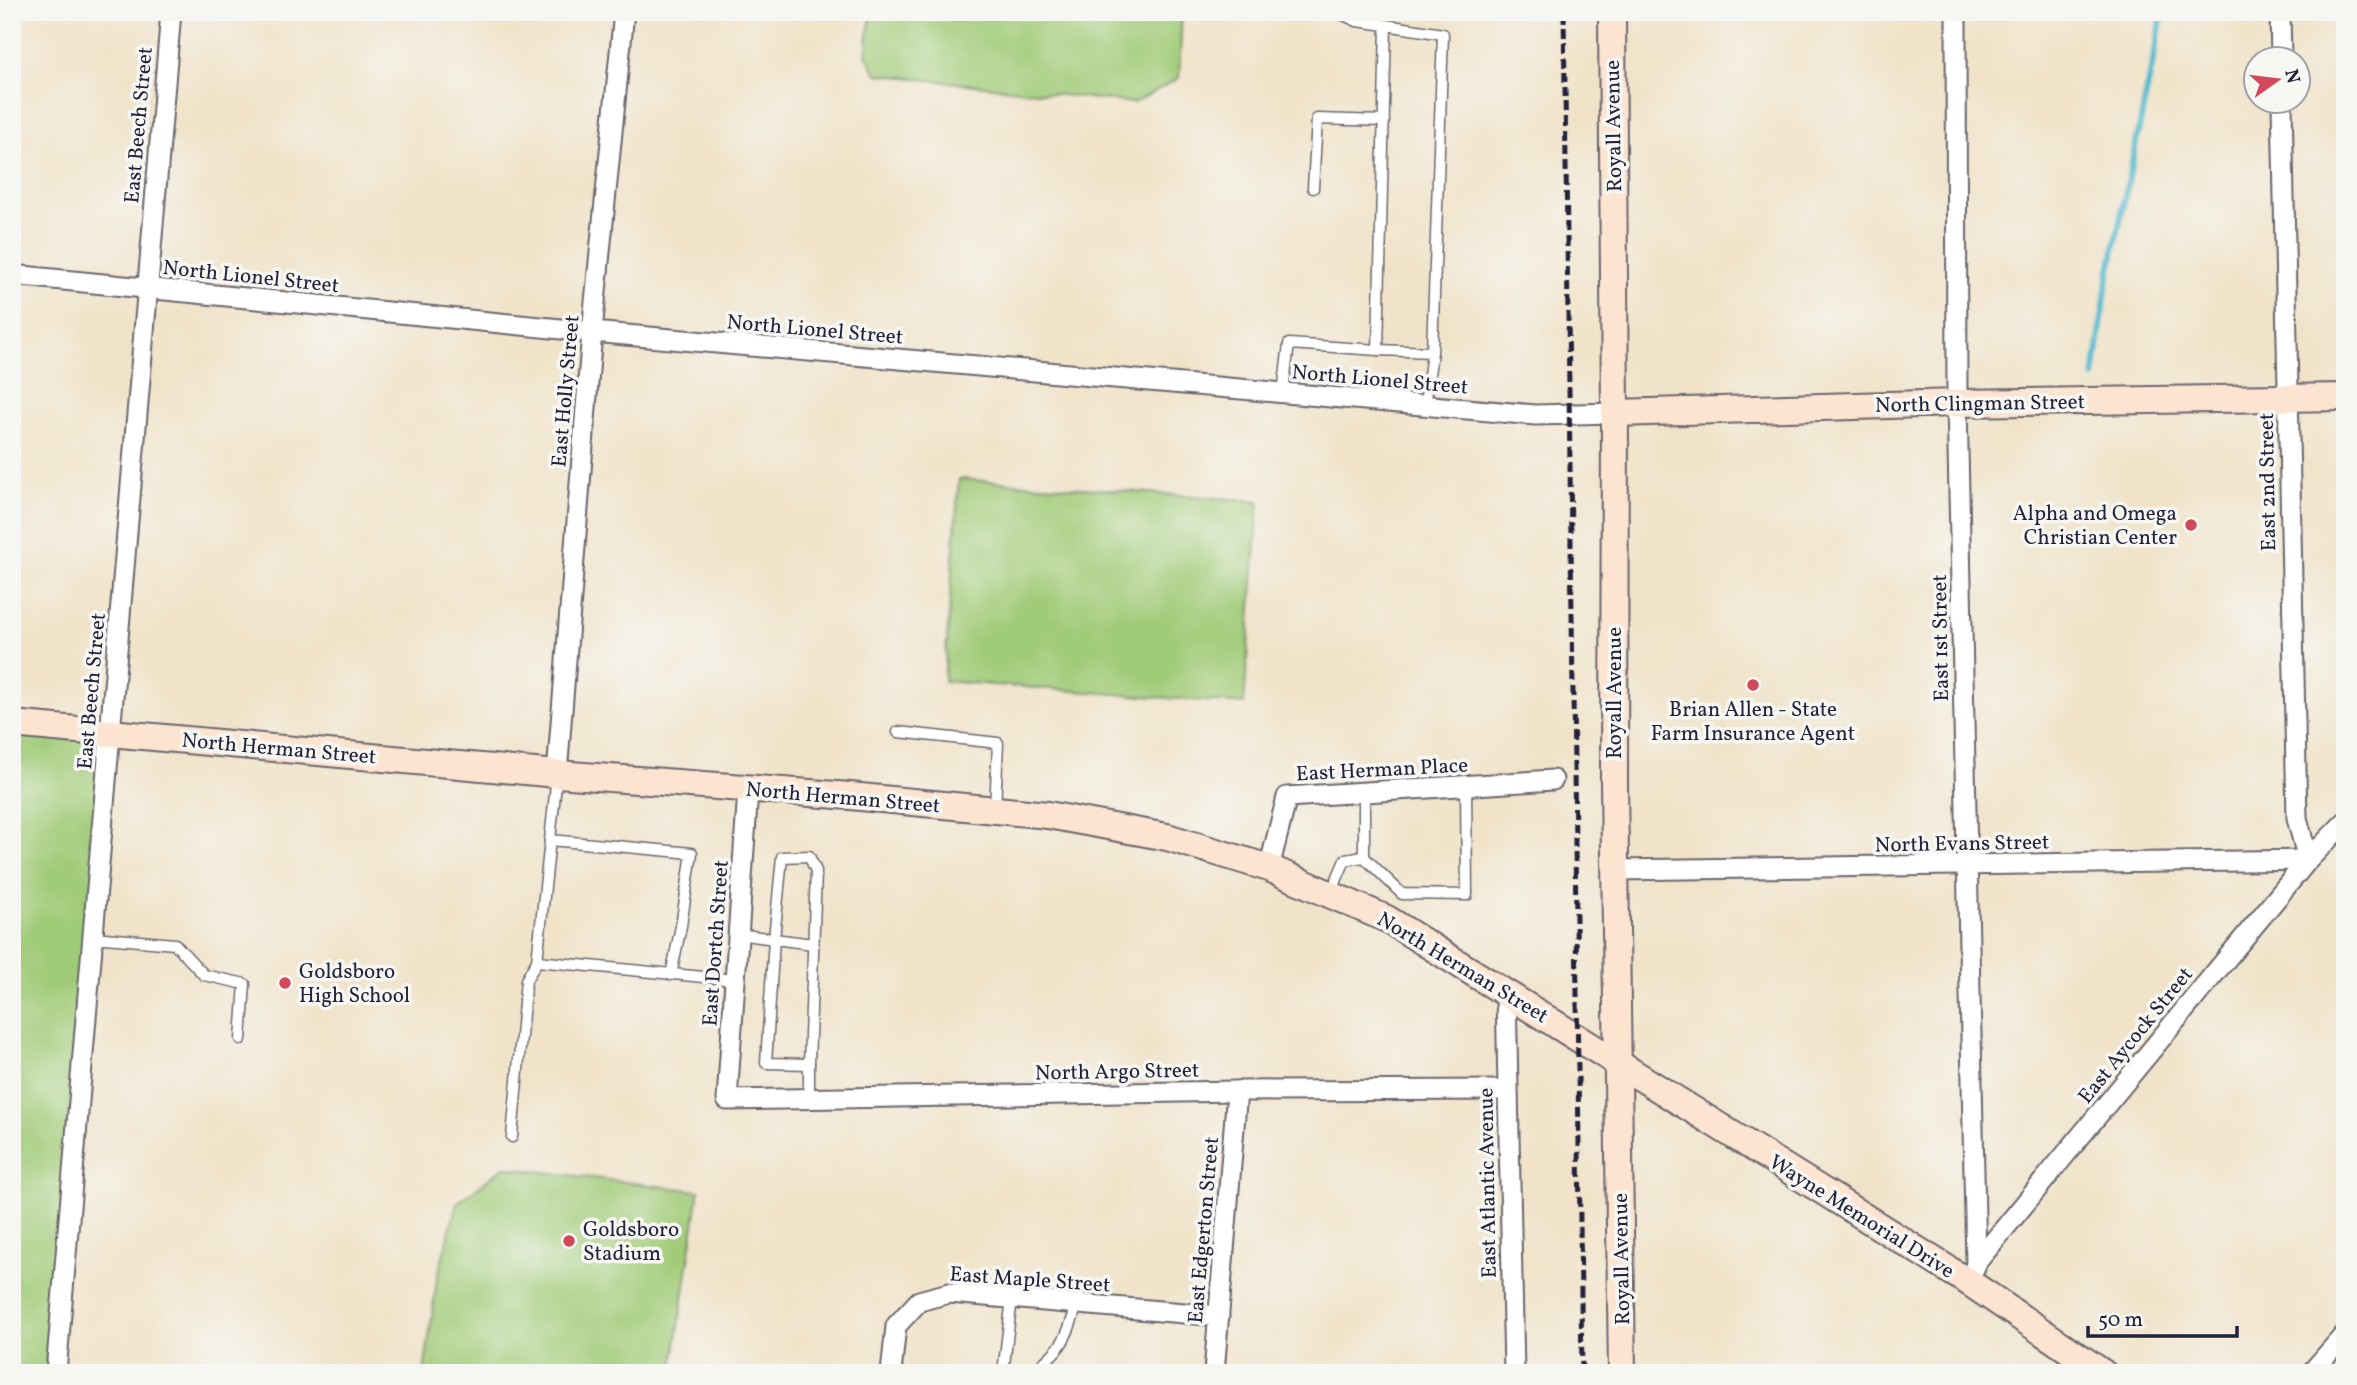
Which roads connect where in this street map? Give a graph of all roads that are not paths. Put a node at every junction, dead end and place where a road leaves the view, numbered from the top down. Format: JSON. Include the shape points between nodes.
{"nodes":[{"id":1,"x":171,"y":12,"type":"edge"},
{"id":2,"x":624,"y":12,"type":"edge"},
{"id":3,"x":1337,"y":12,"type":"edge"},
{"id":4,"x":1612,"y":12,"type":"edge"},
{"id":5,"x":1956,"y":12,"type":"edge"},
{"id":6,"x":2280,"y":12,"type":"edge"},
{"id":7,"x":1386,"y":25,"type":"junction"},
{"id":8,"x":2281,"y":46,"type":"edge"},
{"id":9,"x":2282,"y":116,"type":"edge"},
{"id":10,"x":1384,"y":121,"type":"junction"},
{"id":11,"x":1313,"y":188,"type":"dead end"},
{"id":12,"x":12,"y":275,"type":"edge"},
{"id":13,"x":146,"y":288,"type":"junction"},
{"id":14,"x":592,"y":332,"type":"junction"},
{"id":15,"x":1378,"y":350,"type":"junction"},
{"id":16,"x":1432,"y":352,"type":"junction"},
{"id":17,"x":1283,"y":393,"type":"junction"},
{"id":18,"x":2345,"y":397,"type":"edge"},
{"id":19,"x":2288,"y":398,"type":"junction"},
{"id":20,"x":1957,"y":403,"type":"junction"},
{"id":21,"x":1425,"y":406,"type":"junction"},
{"id":22,"x":1615,"y":413,"type":"junction"},
{"id":23,"x":12,"y":724,"type":"edge"},
{"id":24,"x":110,"y":732,"type":"junction"},
{"id":25,"x":898,"y":732,"type":"dead end"},
{"id":26,"x":557,"y":774,"type":"junction"},
{"id":27,"x":1553,"y":780,"type":"dead end"},
{"id":28,"x":1466,"y":786,"type":"junction"},
{"id":29,"x":748,"y":790,"type":"junction"},
{"id":30,"x":1364,"y":792,"type":"junction"},
{"id":31,"x":995,"y":810,"type":"junction"},
{"id":32,"x":2345,"y":822,"type":"edge"},
{"id":33,"x":550,"y":840,"type":"junction"},
{"id":34,"x":1364,"y":857,"type":"junction"},
{"id":35,"x":2308,"y":860,"type":"junction"},
{"id":36,"x":1968,"y":865,"type":"junction"},
{"id":37,"x":1269,"y":868,"type":"junction"},
{"id":38,"x":1616,"y":870,"type":"junction"},
{"id":39,"x":1331,"y":895,"type":"junction"},
{"id":40,"x":738,"y":934,"type":"junction"},
{"id":41,"x":93,"y":937,"type":"junction"},
{"id":42,"x":774,"y":939,"type":"junction"},
{"id":43,"x":813,"y":944,"type":"junction"},
{"id":44,"x":537,"y":961,"type":"junction"},
{"id":45,"x":671,"y":975,"type":"junction"},
{"id":46,"x":735,"y":980,"type":"junction"},
{"id":47,"x":1506,"y":992,"type":"junction"},
{"id":48,"x":241,"y":1039,"type":"dead end"},
{"id":49,"x":809,"y":1064,"type":"junction"},
{"id":50,"x":1618,"y":1064,"type":"junction"},
{"id":51,"x":1507,"y":1090,"type":"junction"},
{"id":52,"x":1237,"y":1091,"type":"junction"},
{"id":53,"x":727,"y":1100,"type":"joint"},
{"id":54,"x":809,"y":1100,"type":"junction"},
{"id":55,"x":512,"y":1137,"type":"dead end"},
{"id":56,"x":1973,"y":1273,"type":"junction"},
{"id":57,"x":1012,"y":1298,"type":"junction"},
{"id":58,"x":1077,"y":1304,"type":"junction"},
{"id":59,"x":1219,"y":1316,"type":"junction"},
{"id":60,"x":2345,"y":1334,"type":"edge"},
{"id":61,"x":56,"y":1373,"type":"edge"},
{"id":62,"x":891,"y":1373,"type":"edge"},
{"id":63,"x":1003,"y":1373,"type":"edge"},
{"id":64,"x":1031,"y":1373,"type":"edge"},
{"id":65,"x":1214,"y":1373,"type":"edge"},
{"id":66,"x":1514,"y":1373,"type":"edge"},
{"id":67,"x":1622,"y":1373,"type":"edge"},
{"id":68,"x":2103,"y":1373,"type":"edge"},
{"id":69,"x":2311,"y":1373,"type":"edge"}],
"edges":[{"from":1,"to":13,"type":"street","name":"East Beech Street"},
{"from":2,"to":14,"type":"street","name":"East Holly Street"},
{"from":3,"to":7,"type":"lane","via":[[1357,21]]},
{"from":4,"to":22,"type":"main road","name":"Royall Avenue"},
{"from":5,"to":20,"type":"street","name":"East 1st Street"},
{"from":6,"to":8,"type":"street"},
{"from":7,"to":10,"type":"lane"},
{"from":7,"to":16,"type":"lane","via":[[1443,34]]},
{"from":9,"to":19,"type":"street","name":"East 2nd Street"},
{"from":10,"to":11,"type":"lane","via":[[1317,119]]},
{"from":10,"to":15,"type":"lane"},
{"from":12,"to":13,"type":"street","name":"North Lionel Street"},
{"from":13,"to":14,"type":"street","name":"North Lionel Street"},
{"from":13,"to":24,"type":"street","name":"East Beech Street"},
{"from":14,"to":17,"type":"street","name":"North Lionel Street"},
{"from":14,"to":26,"type":"street","name":"East Holly Street"},
{"from":15,"to":16,"type":"lane"},
{"from":15,"to":17,"type":"lane","via":[[1289,344]]},
{"from":16,"to":21,"type":"lane"},
{"from":17,"to":21,"type":"street","name":"North Lionel Street"},
{"from":18,"to":19,"type":"main road","name":"North Clingman Street"},
{"from":19,"to":20,"type":"main road","name":"North Clingman Street"},
{"from":19,"to":35,"type":"street","name":"East 2nd Street","via":[[2297,818]]},
{"from":20,"to":22,"type":"main road","name":"North Clingman Street"},
{"from":20,"to":36,"type":"street","name":"East 1st Street"},
{"from":21,"to":22,"type":"street","name":"North Lionel Street","via":[[1535,415]]},
{"from":22,"to":38,"type":"main road","name":"Royall Avenue"},
{"from":23,"to":24,"type":"main road","name":"North Herman Street"},
{"from":24,"to":26,"type":"main road","name":"North Herman Street"},
{"from":24,"to":41,"type":"street","name":"East Beech Street"},
{"from":25,"to":31,"type":"lane","via":[[998,743]]},
{"from":26,"to":29,"type":"main road","name":"North Herman Street"},
{"from":26,"to":33,"type":"lane"},
{"from":27,"to":28,"type":"street","name":"East Herman Place"},
{"from":28,"to":30,"type":"street","name":"East Herman Place"},
{"from":28,"to":34,"type":"lane","via":[[1467,895],[1402,894]]},
{"from":29,"to":31,"type":"main road","name":"North Herman Street"},
{"from":29,"to":40,"type":"street","name":"East Dortch Street"},
{"from":30,"to":34,"type":"lane"},
{"from":30,"to":37,"type":"street","name":"East Herman Place","via":[[1287,797]]},
{"from":31,"to":37,"type":"main road","name":"North Herman Street","via":[[1167,837]]},
{"from":32,"to":35,"type":"street","name":"East Aycock Street"},
{"from":33,"to":44,"type":"lane"},
{"from":33,"to":45,"type":"lane","via":[[692,853]]},
{"from":34,"to":39,"type":"lane","via":[[1345,860]]},
{"from":35,"to":36,"type":"street","name":"North Evans Street"},
{"from":35,"to":56,"type":"street","name":"East Aycock Street"},
{"from":36,"to":38,"type":"street","name":"North Evans Street"},
{"from":36,"to":56,"type":"street","name":"East 1st Street"},
{"from":37,"to":39,"type":"main road","name":"North Herman Street"},
{"from":38,"to":50,"type":"main road","name":"Royall Avenue"},
{"from":39,"to":47,"type":"main road","name":"North Herman Street","via":[[1387,919]]},
{"from":40,"to":42,"type":"lane"},
{"from":40,"to":46,"type":"street","name":"East Dortch Street"},
{"from":41,"to":48,"type":"lane","via":[[175,944],[204,975],[245,984]]},
{"from":41,"to":61,"type":"street","name":"East Beech Street"},
{"from":42,"to":43,"type":"lane"},
{"from":42,"to":43,"type":"lane","via":[[782,857],[809,856],[816,871]]},
{"from":42,"to":49,"type":"lane","via":[[766,1063]]},
{"from":43,"to":49,"type":"lane"},
{"from":44,"to":45,"type":"lane"},
{"from":44,"to":55,"type":"lane","via":[[526,980]]},
{"from":45,"to":46,"type":"lane"},
{"from":46,"to":53,"type":"street","name":"East Dortch Street"},
{"from":47,"to":50,"type":"main road","name":"North Herman Street"},
{"from":47,"to":51,"type":"street","name":"East Atlantic Avenue"},
{"from":49,"to":54,"type":"lane"},
{"from":50,"to":56,"type":"main road","name":"Wayne Memorial Drive"},
{"from":50,"to":67,"type":"main road","name":"Royall Avenue"},
{"from":51,"to":52,"type":"street","name":"North Argo Street"},
{"from":51,"to":66,"type":"street","name":"East Atlantic Avenue"},
{"from":52,"to":54,"type":"street","name":"North Argo Street"},
{"from":52,"to":59,"type":"street","name":"East Edgerton Street"},
{"from":53,"to":54,"type":"street","name":"North Argo Street"},
{"from":56,"to":68,"type":"main road","name":"Wayne Memorial Drive"},
{"from":57,"to":58,"type":"street","name":"East Maple Street"},
{"from":57,"to":62,"type":"street","name":"East Maple Street","via":[[949,1293],[919,1301],[896,1326]]},
{"from":57,"to":63,"type":"lane"},
{"from":58,"to":59,"type":"street","name":"East Maple Street"},
{"from":58,"to":64,"type":"lane","via":[[1069,1332],[1054,1355]]},
{"from":59,"to":65,"type":"street","name":"East Edgerton Street"},
{"from":60,"to":69,"type":"street"}]}
